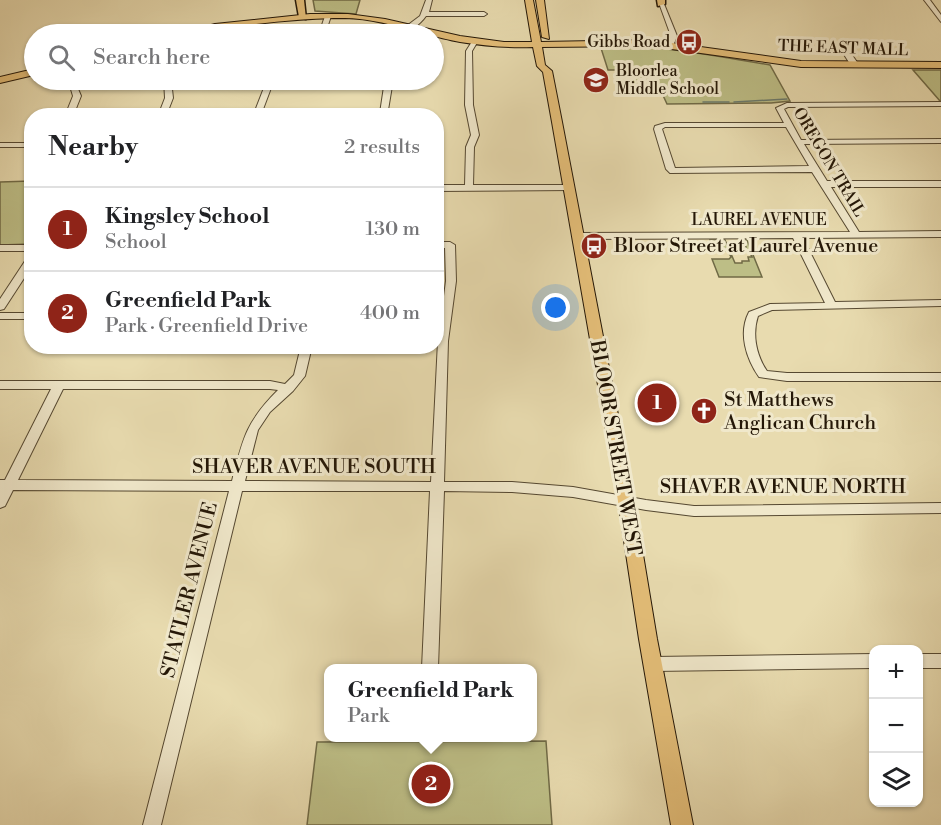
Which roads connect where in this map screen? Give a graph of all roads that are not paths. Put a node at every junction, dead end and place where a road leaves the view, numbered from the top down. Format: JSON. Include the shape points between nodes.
{"nodes":[{"id":1,"x":300,"y":0,"type":"edge"},
{"id":2,"x":429,"y":0,"type":"edge"},
{"id":3,"x":529,"y":0,"type":"edge"},
{"id":4,"x":540,"y":0,"type":"edge"},
{"id":5,"x":927,"y":0,"type":"edge"},
{"id":6,"x":661,"y":2,"type":"edge"},
{"id":7,"x":426,"y":14,"type":"junction"},
{"id":8,"x":484,"y":14,"type":"dead end"},
{"id":9,"x":328,"y":16,"type":"junction"},
{"id":10,"x":303,"y":17,"type":"junction"},
{"id":11,"x":941,"y":20,"type":"edge"},
{"id":12,"x":235,"y":24,"type":"edge"},
{"id":13,"x":325,"y":24,"type":"edge"},
{"id":14,"x":395,"y":24,"type":"edge"},
{"id":15,"x":414,"y":24,"type":"edge"},
{"id":16,"x":444,"y":34,"type":"edge"},
{"id":17,"x":542,"y":40,"type":"junction"},
{"id":18,"x":590,"y":40,"type":"junction"},
{"id":19,"x":475,"y":41,"type":"junction"},
{"id":20,"x":672,"y":43,"type":"junction"},
{"id":21,"x":845,"y":51,"type":"dead end"},
{"id":22,"x":549,"y":62,"type":"junction"},
{"id":23,"x":855,"y":65,"type":"junction"},
{"id":24,"x":941,"y":65,"type":"edge"},
{"id":25,"x":24,"y":74,"type":"edge"},
{"id":26,"x":0,"y":80,"type":"edge"},
{"id":27,"x":75,"y":90,"type":"edge"},
{"id":28,"x":168,"y":90,"type":"edge"},
{"id":29,"x":266,"y":90,"type":"edge"},
{"id":30,"x":387,"y":90,"type":"edge"},
{"id":31,"x":941,"y":104,"type":"edge"},
{"id":32,"x":72,"y":108,"type":"edge"},
{"id":33,"x":165,"y":108,"type":"edge"},
{"id":34,"x":260,"y":108,"type":"edge"},
{"id":35,"x":384,"y":108,"type":"edge"},
{"id":36,"x":788,"y":125,"type":"junction"},
{"id":37,"x":941,"y":141,"type":"edge"},
{"id":38,"x":798,"y":142,"type":"junction"},
{"id":39,"x":0,"y":145,"type":"edge"},
{"id":40,"x":24,"y":145,"type":"edge"},
{"id":41,"x":814,"y":169,"type":"junction"},
{"id":42,"x":823,"y":184,"type":"junction"},
{"id":43,"x":941,"y":184,"type":"edge"},
{"id":44,"x":444,"y":188,"type":"edge"},
{"id":45,"x":469,"y":188,"type":"junction"},
{"id":46,"x":569,"y":188,"type":"junction"},
{"id":47,"x":796,"y":234,"type":"junction"},
{"id":48,"x":856,"y":234,"type":"junction"},
{"id":49,"x":941,"y":234,"type":"edge"},
{"id":50,"x":577,"y":236,"type":"junction"},
{"id":51,"x":444,"y":245,"type":"edge"},
{"id":52,"x":0,"y":248,"type":"edge"},
{"id":53,"x":24,"y":248,"type":"edge"},
{"id":54,"x":24,"y":270,"type":"edge"},
{"id":55,"x":444,"y":303,"type":"edge"},
{"id":56,"x":941,"y":303,"type":"edge"},
{"id":57,"x":831,"y":305,"type":"junction"},
{"id":58,"x":0,"y":307,"type":"edge"},
{"id":59,"x":0,"y":316,"type":"edge"},
{"id":60,"x":24,"y":316,"type":"edge"},
{"id":61,"x":305,"y":354,"type":"edge"},
{"id":62,"x":442,"y":354,"type":"edge"},
{"id":63,"x":941,"y":377,"type":"edge"},
{"id":64,"x":0,"y":385,"type":"edge"},
{"id":65,"x":59,"y":385,"type":"junction"},
{"id":66,"x":289,"y":388,"type":"junction"},
{"id":67,"x":5,"y":485,"type":"edge"},
{"id":68,"x":238,"y":485,"type":"junction"},
{"id":69,"x":437,"y":487,"type":"junction"},
{"id":70,"x":626,"y":501,"type":"junction"},
{"id":71,"x":0,"y":503,"type":"edge"},
{"id":72,"x":941,"y":508,"type":"edge"},
{"id":73,"x":869,"y":661,"type":"edge"},
{"id":74,"x":923,"y":661,"type":"edge"},
{"id":75,"x":941,"y":661,"type":"edge"},
{"id":76,"x":430,"y":664,"type":"edge"},
{"id":77,"x":653,"y":664,"type":"junction"},
{"id":78,"x":152,"y":825,"type":"edge"},
{"id":79,"x":682,"y":825,"type":"edge"}],
"edges":[{"from":1,"to":10,"type":"highway"},
{"from":2,"to":7,"type":"street"},
{"from":3,"to":17,"type":"main road","name":"BLOOR STREET WEST"},
{"from":4,"to":17,"type":"main road","name":"BLOOR STREET WEST"},
{"from":5,"to":11,"type":"street"},
{"from":6,"to":20,"type":"street","via":[[674,36]]},
{"from":7,"to":8,"type":"street"},
{"from":7,"to":15,"type":"street"},
{"from":9,"to":10,"type":"main road","name":"THE EAST MALL"},
{"from":9,"to":13,"type":"street"},
{"from":9,"to":14,"type":"main road","name":"THE EAST MALL"},
{"from":10,"to":12,"type":"main road","name":"THE EAST MALL"},
{"from":16,"to":19,"type":"main road","name":"THE EAST MALL"},
{"from":17,"to":18,"type":"main road","name":"THE EAST MALL"},
{"from":17,"to":18,"type":"main road","name":"THE EAST MALL"},
{"from":17,"to":19,"type":"main road","name":"THE EAST MALL","via":[[504,45]]},
{"from":17,"to":22,"type":"main road","name":"BLOOR STREET WEST"},
{"from":17,"to":22,"type":"main road","name":"BLOOR STREET WEST","via":[[541,66]]},
{"from":18,"to":20,"type":"main road","name":"THE EAST MALL"},
{"from":19,"to":45,"type":"street","via":[[469,51],[469,105],[476,135],[470,147]]},
{"from":20,"to":23,"type":"main road","name":"THE EAST MALL","via":[[793,63]]},
{"from":21,"to":23,"type":"street"},
{"from":22,"to":46,"type":"main road","name":"BLOOR STREET WEST"},
{"from":23,"to":24,"type":"main road","name":"THE EAST MALL"},
{"from":25,"to":26,"type":"main road"},
{"from":27,"to":32,"type":"street"},
{"from":28,"to":33,"type":"street"},
{"from":29,"to":34,"type":"street"},
{"from":30,"to":35,"type":"street"},
{"from":31,"to":36,"type":"street","name":"OREGON TRAIL","via":[[782,106],[780,110]]},
{"from":36,"to":38,"type":"street","name":"OREGON TRAIL"},
{"from":36,"to":41,"type":"street","via":[[665,125],[659,126],[658,131],[673,171]]},
{"from":37,"to":38,"type":"street"},
{"from":38,"to":41,"type":"street","name":"OREGON TRAIL"},
{"from":39,"to":40,"type":"street"},
{"from":41,"to":42,"type":"street","name":"OREGON TRAIL"},
{"from":42,"to":43,"type":"street"},
{"from":42,"to":48,"type":"street","name":"OREGON TRAIL"},
{"from":44,"to":45,"type":"street"},
{"from":45,"to":46,"type":"street"},
{"from":46,"to":50,"type":"main road","name":"BLOOR STREET WEST"},
{"from":47,"to":48,"type":"street","name":"LAUREL AVENUE"},
{"from":47,"to":50,"type":"street","name":"LAUREL AVENUE"},
{"from":47,"to":57,"type":"street"},
{"from":48,"to":49,"type":"street","name":"LAUREL AVENUE"},
{"from":50,"to":70,"type":"main road","name":"BLOOR STREET WEST"},
{"from":51,"to":55,"type":"street","via":[[450,245]]},
{"from":52,"to":53,"type":"street"},
{"from":54,"to":58,"type":"street"},
{"from":56,"to":57,"type":"street"},
{"from":57,"to":63,"type":"street","via":[[770,307],[753,314],[750,330],[757,367],[764,374],[787,377]]},
{"from":59,"to":60,"type":"street"},
{"from":61,"to":66,"type":"street","name":"STATLER AVENUE","via":[[301,371]]},
{"from":62,"to":69,"type":"street"},
{"from":64,"to":65,"type":"street"},
{"from":65,"to":66,"type":"street"},
{"from":65,"to":67,"type":"street"},
{"from":66,"to":68,"type":"street","name":"STATLER AVENUE","via":[[266,409],[252,430]]},
{"from":67,"to":68,"type":"street","name":"SHAVER AVENUE SOUTH"},
{"from":67,"to":71,"type":"street"},
{"from":68,"to":69,"type":"street","name":"SHAVER AVENUE SOUTH"},
{"from":68,"to":78,"type":"street","name":"STATLER AVENUE"},
{"from":69,"to":70,"type":"street","name":"SHAVER AVENUE SOUTH","via":[[540,488]]},
{"from":69,"to":76,"type":"street"},
{"from":70,"to":72,"type":"street","name":"SHAVER AVENUE NORTH","via":[[694,511]]},
{"from":70,"to":77,"type":"main road","name":"BLOOR STREET WEST"},
{"from":73,"to":77,"type":"street"},
{"from":74,"to":75,"type":"street"},
{"from":77,"to":79,"type":"main road","name":"BLOOR STREET WEST"}]}
